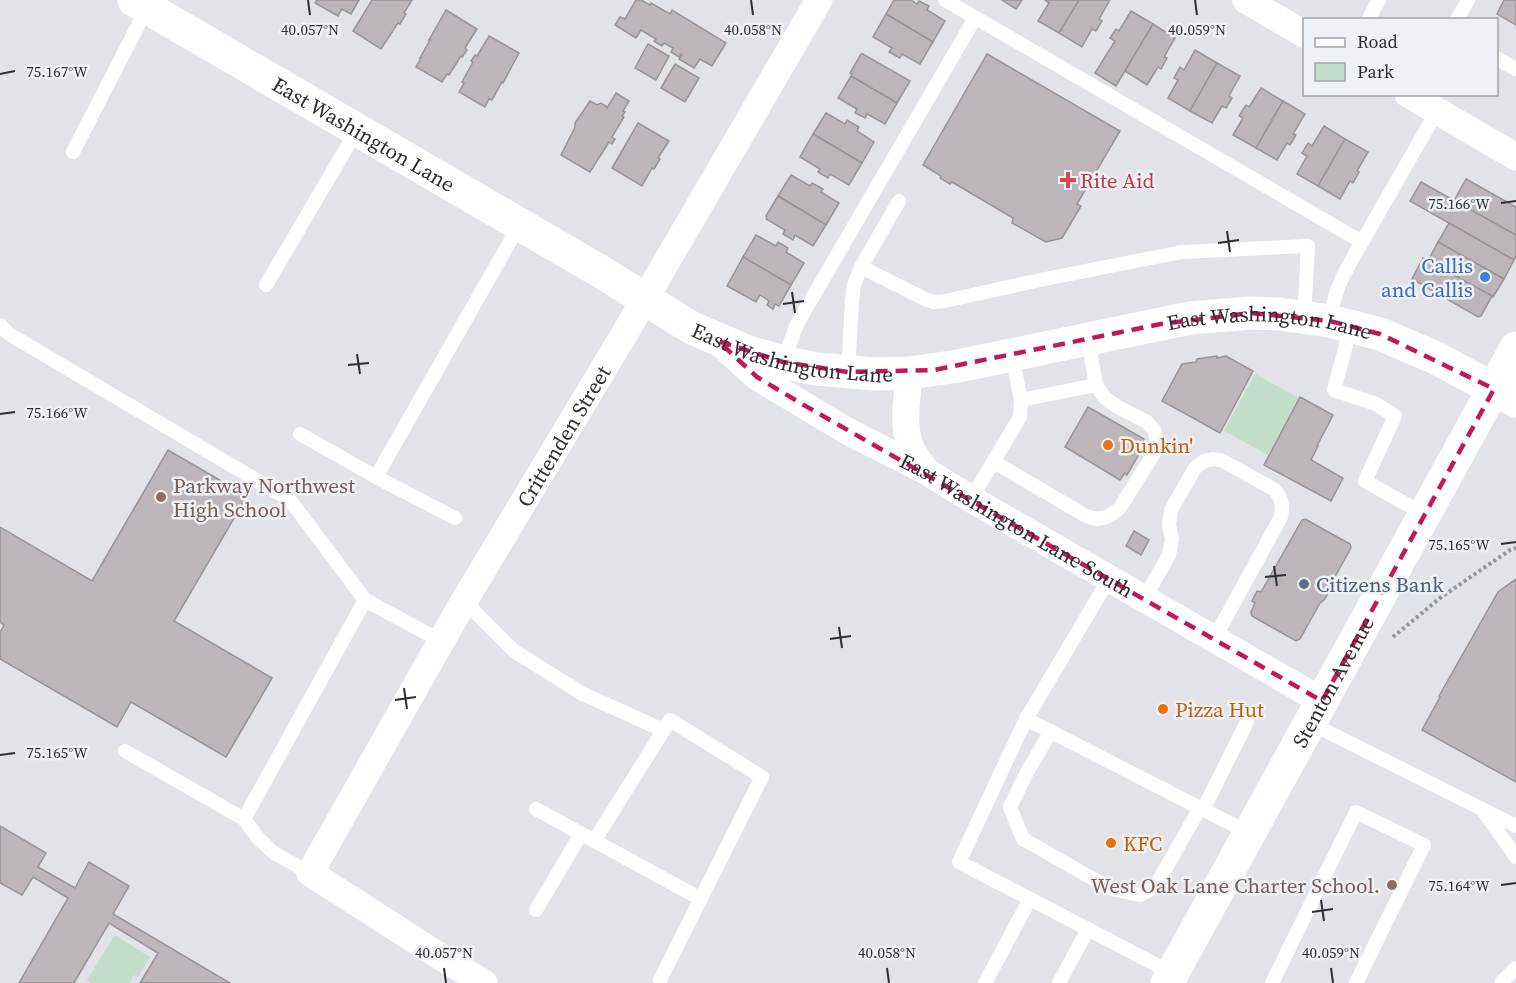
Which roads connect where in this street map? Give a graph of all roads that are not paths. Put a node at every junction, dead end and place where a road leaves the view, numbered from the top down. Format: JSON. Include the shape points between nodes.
{"nodes":[{"id":1,"x":819,"y":0,"type":"edge"},
{"id":2,"x":945,"y":0,"type":"edge"},
{"id":3,"x":1246,"y":0,"type":"edge"},
{"id":4,"x":1379,"y":0,"type":"edge"},
{"id":5,"x":1468,"y":0,"type":"edge"},
{"id":6,"x":141,"y":4,"type":"edge"},
{"id":7,"x":975,"y":18,"type":"junction"},
{"id":8,"x":1369,"y":18,"type":"edge"},
{"id":9,"x":1458,"y":18,"type":"edge"},
{"id":10,"x":1303,"y":33,"type":"edge"},
{"id":11,"x":1498,"y":59,"type":"edge"},
{"id":12,"x":1516,"y":69,"type":"edge"},
{"id":13,"x":1414,"y":96,"type":"edge"},
{"id":14,"x":1437,"y":111,"type":"junction"},
{"id":15,"x":357,"y":130,"type":"junction"},
{"id":16,"x":74,"y":152,"type":"dead end"},
{"id":17,"x":1516,"y":158,"type":"edge"},
{"id":18,"x":899,"y":201,"type":"dead end"},
{"id":19,"x":520,"y":224,"type":"junction"},
{"id":20,"x":1362,"y":242,"type":"junction"},
{"id":21,"x":861,"y":267,"type":"junction"},
{"id":22,"x":266,"y":285,"type":"dead end"},
{"id":23,"x":644,"y":299,"type":"junction"},
{"id":24,"x":1328,"y":321,"type":"junction"},
{"id":25,"x":0,"y":325,"type":"edge"},
{"id":26,"x":1088,"y":339,"type":"junction"},
{"id":27,"x":718,"y":341,"type":"junction"},
{"id":28,"x":1516,"y":348,"type":"edge"},
{"id":29,"x":1012,"y":355,"type":"junction"},
{"id":30,"x":783,"y":362,"type":"junction"},
{"id":31,"x":848,"y":372,"type":"junction"},
{"id":32,"x":910,"y":372,"type":"junction"},
{"id":33,"x":1096,"y":386,"type":"junction"},
{"id":34,"x":1505,"y":395,"type":"edge"},
{"id":35,"x":1021,"y":400,"type":"junction"},
{"id":36,"x":300,"y":434,"type":"dead end"},
{"id":37,"x":994,"y":462,"type":"junction"},
{"id":38,"x":926,"y":471,"type":"junction"},
{"id":39,"x":376,"y":477,"type":"junction"},
{"id":40,"x":971,"y":500,"type":"junction"},
{"id":41,"x":1424,"y":514,"type":"junction"},
{"id":42,"x":456,"y":519,"type":"dead end"},
{"id":43,"x":1109,"y":579,"type":"junction"},
{"id":44,"x":1144,"y":599,"type":"junction"},
{"id":45,"x":365,"y":600,"type":"junction"},
{"id":46,"x":464,"y":602,"type":"junction"},
{"id":47,"x":1214,"y":639,"type":"junction"},
{"id":48,"x":441,"y":641,"type":"junction"},
{"id":49,"x":1316,"y":712,"type":"junction"},
{"id":50,"x":1026,"y":719,"type":"junction"},
{"id":51,"x":1247,"y":722,"type":"dead end"},
{"id":52,"x":663,"y":730,"type":"junction"},
{"id":53,"x":1051,"y":731,"type":"junction"},
{"id":54,"x":125,"y":751,"type":"dead end"},
{"id":55,"x":536,"y":809,"type":"dead end"},
{"id":56,"x":1201,"y":809,"type":"junction"},
{"id":57,"x":1482,"y":809,"type":"junction"},
{"id":58,"x":244,"y":819,"type":"junction"},
{"id":59,"x":1516,"y":826,"type":"edge"},
{"id":60,"x":1249,"y":833,"type":"junction"},
{"id":61,"x":580,"y":834,"type":"junction"},
{"id":62,"x":594,"y":841,"type":"junction"},
{"id":63,"x":1516,"y":856,"type":"edge"},
{"id":64,"x":310,"y":873,"type":"junction"},
{"id":65,"x":701,"y":899,"type":"junction"},
{"id":66,"x":1030,"y":899,"type":"junction"},
{"id":67,"x":536,"y":910,"type":"dead end"},
{"id":68,"x":1088,"y":929,"type":"junction"},
{"id":69,"x":1516,"y":968,"type":"edge"},
{"id":70,"x":1169,"y":978,"type":"edge"},
{"id":71,"x":661,"y":982,"type":"edge"},
{"id":72,"x":484,"y":983,"type":"edge"},
{"id":73,"x":985,"y":983,"type":"edge"},
{"id":74,"x":1059,"y":983,"type":"edge"},
{"id":75,"x":1272,"y":983,"type":"edge"},
{"id":76,"x":1356,"y":983,"type":"edge"},
{"id":77,"x":1501,"y":983,"type":"edge"}],
"edges":[{"from":1,"to":23,"type":"street","name":"Crittenden Street"},
{"from":2,"to":7,"type":"lane"},
{"from":3,"to":10,"type":"street"},
{"from":4,"to":8,"type":"lane"},
{"from":5,"to":9,"type":"lane"},
{"from":6,"to":15,"type":"main road","name":"East Washington Lane"},
{"from":6,"to":16,"type":"lane"},
{"from":7,"to":20,"type":"lane"},
{"from":7,"to":30,"type":"lane","via":[[797,324]]},
{"from":11,"to":12,"type":"lane"},
{"from":13,"to":14,"type":"street"},
{"from":14,"to":17,"type":"street"},
{"from":14,"to":20,"type":"lane"},
{"from":15,"to":19,"type":"main road","name":"East Washington Lane"},
{"from":15,"to":22,"type":"lane"},
{"from":18,"to":21,"type":"lane"},
{"from":19,"to":23,"type":"main road","name":"East Washington Lane"},
{"from":19,"to":39,"type":"lane"},
{"from":20,"to":24,"type":"lane","via":[[1339,285]]},
{"from":21,"to":24,"type":"lane","via":[[934,302],[1182,252],[1308,246]]},
{"from":21,"to":31,"type":"lane","via":[[854,285]]},
{"from":23,"to":27,"type":"main road","name":"East Washington Lane"},
{"from":23,"to":46,"type":"street","name":"Crittenden Street"},
{"from":24,"to":26,"type":"main road","name":"East Washington Lane","via":[[1279,314],[1224,315]]},
{"from":24,"to":34,"type":"main road","name":"East Washington Lane","via":[[1408,345]]},
{"from":24,"to":41,"type":"lane","via":[[1334,390],[1376,404],[1395,416],[1365,481]]},
{"from":25,"to":45,"type":"lane","via":[[9,334],[290,500]]},
{"from":26,"to":29,"type":"main road","name":"East Washington Lane"},
{"from":26,"to":33,"type":"lane"},
{"from":27,"to":30,"type":"main road","name":"East Washington Lane"},
{"from":27,"to":38,"type":"street","name":"East Washington Lane South","via":[[757,377],[847,431]]},
{"from":28,"to":34,"type":"main road","name":"Stenton Avenue"},
{"from":29,"to":32,"type":"main road","name":"East Washington Lane"},
{"from":29,"to":35,"type":"lane"},
{"from":30,"to":31,"type":"main road","name":"East Washington Lane"},
{"from":31,"to":32,"type":"main road","name":"East Washington Lane"},
{"from":32,"to":38,"type":"street","via":[[907,430],[912,450]]},
{"from":33,"to":35,"type":"lane"},
{"from":33,"to":37,"type":"lane","via":[[1116,406],[1147,422],[1157,441],[1155,452],[1119,509],[1107,517],[1086,516]]},
{"from":34,"to":41,"type":"main road","name":"Stenton Avenue"},
{"from":35,"to":37,"type":"lane","via":[[1020,417]]},
{"from":36,"to":39,"type":"lane"},
{"from":37,"to":40,"type":"lane"},
{"from":38,"to":40,"type":"street","name":"East Washington Lane South"},
{"from":39,"to":42,"type":"lane"},
{"from":40,"to":43,"type":"street","name":"East Washington Lane South"},
{"from":41,"to":49,"type":"main road","name":"Stenton Avenue"},
{"from":43,"to":44,"type":"street","name":"East Washington Lane South"},
{"from":43,"to":50,"type":"lane"},
{"from":44,"to":47,"type":"street","name":"East Washington Lane South"},
{"from":44,"to":47,"type":"lane","via":[[1169,555],[1171,510],[1195,468],[1204,461],[1223,461],[1275,490],[1281,497],[1281,517]]},
{"from":45,"to":48,"type":"lane"},
{"from":45,"to":58,"type":"lane"},
{"from":46,"to":48,"type":"street","name":"Crittenden Street"},
{"from":46,"to":52,"type":"lane","via":[[514,651],[583,693]]},
{"from":47,"to":49,"type":"street","name":"East Washington Lane South"},
{"from":48,"to":64,"type":"street","name":"Crittenden Street"},
{"from":49,"to":57,"type":"lane"},
{"from":49,"to":60,"type":"main road","name":"Stenton Avenue"},
{"from":50,"to":53,"type":"lane"},
{"from":50,"to":66,"type":"lane","via":[[959,862]]},
{"from":51,"to":56,"type":"lane"},
{"from":52,"to":62,"type":"lane"},
{"from":52,"to":65,"type":"lane","via":[[670,720],[762,777]]},
{"from":53,"to":56,"type":"lane"},
{"from":53,"to":56,"type":"lane","via":[[1010,807],[1023,839],[1110,889],[1140,895],[1155,887]]},
{"from":54,"to":58,"type":"lane"},
{"from":55,"to":61,"type":"lane"},
{"from":56,"to":60,"type":"lane"},
{"from":57,"to":59,"type":"lane"},
{"from":57,"to":63,"type":"lane"},
{"from":58,"to":64,"type":"lane","via":[[274,853]]},
{"from":60,"to":70,"type":"main road","name":"Stenton Avenue"},
{"from":61,"to":62,"type":"lane"},
{"from":61,"to":67,"type":"lane"},
{"from":62,"to":65,"type":"lane"},
{"from":64,"to":72,"type":"street"},
{"from":65,"to":71,"type":"lane"},
{"from":66,"to":68,"type":"lane"},
{"from":66,"to":73,"type":"lane"},
{"from":68,"to":70,"type":"lane"},
{"from":68,"to":74,"type":"lane"},
{"from":69,"to":77,"type":"lane"},
{"from":75,"to":76,"type":"lane","via":[[1356,812],[1424,845]]}]}
